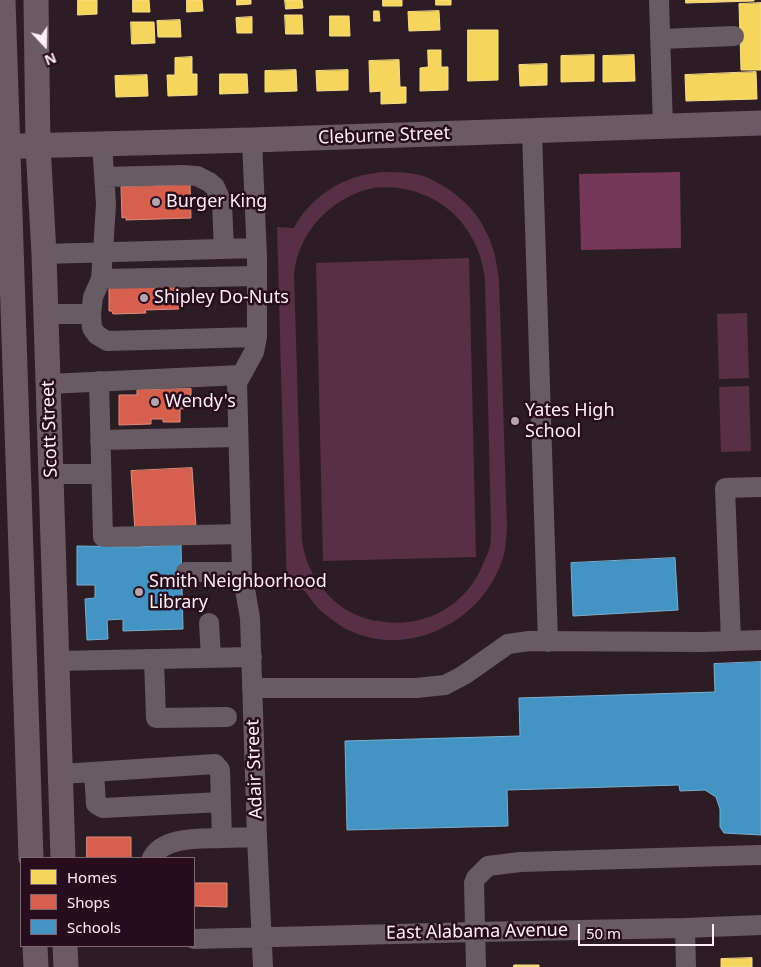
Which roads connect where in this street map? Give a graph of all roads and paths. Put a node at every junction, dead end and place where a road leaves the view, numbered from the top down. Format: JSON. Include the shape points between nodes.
{"nodes":[{"id":1,"x":3,"y":0,"type":"edge"},
{"id":2,"x":36,"y":0,"type":"edge"},
{"id":3,"x":659,"y":0,"type":"edge"},
{"id":4,"x":734,"y":36,"type":"dead end"},
{"id":5,"x":661,"y":39,"type":"junction"},
{"id":6,"x":761,"y":123,"type":"edge"},
{"id":7,"x":663,"y":127,"type":"junction"},
{"id":8,"x":532,"y":131,"type":"junction"},
{"id":9,"x":252,"y":140,"type":"junction"},
{"id":10,"x":102,"y":144,"type":"junction"},
{"id":11,"x":38,"y":146,"type":"junction"},
{"id":12,"x":4,"y":147,"type":"edge"},
{"id":13,"x":105,"y":177,"type":"junction"},
{"id":14,"x":224,"y":248,"type":"junction"},
{"id":15,"x":256,"y":248,"type":"junction"},
{"id":16,"x":103,"y":252,"type":"junction"},
{"id":17,"x":44,"y":254,"type":"junction"},
{"id":18,"x":257,"y":276,"type":"junction"},
{"id":19,"x":101,"y":279,"type":"junction"},
{"id":20,"x":46,"y":314,"type":"junction"},
{"id":21,"x":91,"y":314,"type":"junction"},
{"id":22,"x":257,"y":337,"type":"junction"},
{"id":23,"x":241,"y":375,"type":"junction"},
{"id":24,"x":99,"y":381,"type":"junction"},
{"id":25,"x":48,"y":384,"type":"junction"},
{"id":26,"x":15,"y":385,"type":"junction"},
{"id":27,"x":238,"y":437,"type":"junction"},
{"id":28,"x":100,"y":440,"type":"junction"},
{"id":29,"x":51,"y":474,"type":"junction"},
{"id":30,"x":101,"y":474,"type":"junction"},
{"id":31,"x":761,"y":487,"type":"edge"},
{"id":32,"x":241,"y":534,"type":"junction"},
{"id":33,"x":186,"y":572,"type":"dead end"},
{"id":34,"x":242,"y":572,"type":"junction"},
{"id":35,"x":209,"y":623,"type":"dead end"},
{"id":36,"x":761,"y":640,"type":"edge"},
{"id":37,"x":731,"y":641,"type":"junction"},
{"id":38,"x":548,"y":642,"type":"junction"},
{"id":39,"x":252,"y":657,"type":"junction"},
{"id":40,"x":211,"y":658,"type":"junction"},
{"id":41,"x":154,"y":659,"type":"junction"},
{"id":42,"x":58,"y":661,"type":"junction"},
{"id":43,"x":24,"y":662,"type":"junction"},
{"id":44,"x":252,"y":688,"type":"junction"},
{"id":45,"x":227,"y":718,"type":"dead end"},
{"id":46,"x":94,"y":772,"type":"junction"},
{"id":47,"x":61,"y":774,"type":"junction"},
{"id":48,"x":221,"y":802,"type":"junction"},
{"id":49,"x":257,"y":837,"type":"junction"},
{"id":50,"x":222,"y":838,"type":"junction"},
{"id":51,"x":761,"y":855,"type":"edge"},
{"id":52,"x":31,"y":857,"type":"edge"},
{"id":53,"x":63,"y":857,"type":"edge"},
{"id":54,"x":153,"y":857,"type":"edge"},
{"id":55,"x":761,"y":925,"type":"edge"},
{"id":56,"x":684,"y":928,"type":"junction"},
{"id":57,"x":476,"y":932,"type":"junction"},
{"id":58,"x":262,"y":938,"type":"junction"},
{"id":59,"x":195,"y":939,"type":"edge"},
{"id":60,"x":35,"y":947,"type":"edge"},
{"id":61,"x":65,"y":947,"type":"edge"},
{"id":62,"x":36,"y":967,"type":"edge"},
{"id":63,"x":66,"y":967,"type":"edge"},
{"id":64,"x":263,"y":967,"type":"edge"},
{"id":65,"x":476,"y":967,"type":"edge"},
{"id":66,"x":686,"y":967,"type":"edge"}],
"edges":[{"from":1,"to":12,"type":"main road","name":"Scott Street"},
{"from":2,"to":11,"type":"main road","name":"Scott Street"},
{"from":3,"to":5,"type":"street"},
{"from":4,"to":5,"type":"street"},
{"from":5,"to":7,"type":"street"},
{"from":6,"to":7,"type":"main road","name":"Cleburne Street"},
{"from":7,"to":8,"type":"main road","name":"Cleburne Street"},
{"from":8,"to":9,"type":"main road","name":"Cleburne Street"},
{"from":8,"to":38,"type":"street"},
{"from":9,"to":10,"type":"main road","name":"Cleburne Street"},
{"from":9,"to":15,"type":"street"},
{"from":10,"to":11,"type":"main road","name":"Cleburne Street"},
{"from":10,"to":13,"type":"street"},
{"from":11,"to":12,"type":"main road","name":"Cleburne Street"},
{"from":11,"to":17,"type":"main road","name":"Scott Street"},
{"from":12,"to":26,"type":"main road","name":"Scott Street"},
{"from":13,"to":14,"type":"street","via":[[183,175],[197,176],[209,182],[215,186],[222,203]]},
{"from":13,"to":16,"type":"street"},
{"from":14,"to":15,"type":"street"},
{"from":14,"to":16,"type":"street"},
{"from":15,"to":18,"type":"street"},
{"from":16,"to":17,"type":"street"},
{"from":16,"to":19,"type":"street"},
{"from":17,"to":20,"type":"main road","name":"Scott Street"},
{"from":18,"to":19,"type":"street"},
{"from":18,"to":22,"type":"street"},
{"from":19,"to":21,"type":"street","via":[[93,297]]},
{"from":20,"to":21,"type":"street"},
{"from":20,"to":25,"type":"main road","name":"Scott Street"},
{"from":21,"to":22,"type":"street","via":[[92,328],[107,341]]},
{"from":22,"to":23,"type":"street","via":[[254,352]]},
{"from":23,"to":24,"type":"street"},
{"from":23,"to":27,"type":"street","name":"Adair Street","via":[[237,383]]},
{"from":24,"to":25,"type":"street"},
{"from":24,"to":28,"type":"street"},
{"from":25,"to":26,"type":"main road"},
{"from":25,"to":29,"type":"main road","name":"Scott Street"},
{"from":26,"to":43,"type":"main road","name":"Scott Street"},
{"from":27,"to":28,"type":"street"},
{"from":27,"to":32,"type":"street","name":"Adair Street"},
{"from":28,"to":30,"type":"street"},
{"from":29,"to":30,"type":"street"},
{"from":29,"to":42,"type":"main road","name":"Scott Street"},
{"from":30,"to":32,"type":"street","via":[[103,537]]},
{"from":31,"to":37,"type":"street","via":[[725,488]]},
{"from":32,"to":34,"type":"street","name":"Adair Street"},
{"from":33,"to":34,"type":"street"},
{"from":34,"to":39,"type":"street","name":"Adair Street","via":[[250,618]]},
{"from":35,"to":40,"type":"street"},
{"from":36,"to":37,"type":"street"},
{"from":37,"to":38,"type":"street"},
{"from":38,"to":44,"type":"street","via":[[508,644],[464,675],[444,684],[416,688]]},
{"from":39,"to":40,"type":"street"},
{"from":39,"to":44,"type":"street","name":"Adair Street"},
{"from":40,"to":41,"type":"street"},
{"from":41,"to":42,"type":"street"},
{"from":41,"to":45,"type":"street","via":[[156,718]]},
{"from":42,"to":43,"type":"main road"},
{"from":42,"to":47,"type":"main road","name":"Scott Street"},
{"from":43,"to":52,"type":"main road","name":"Scott Street"},
{"from":44,"to":49,"type":"street","name":"Adair Street"},
{"from":46,"to":47,"type":"street"},
{"from":46,"to":48,"type":"street","via":[[96,804],[103,808]]},
{"from":46,"to":48,"type":"street","via":[[215,764],[220,770]]},
{"from":47,"to":53,"type":"main road","name":"Scott Street"},
{"from":48,"to":50,"type":"street"},
{"from":49,"to":50,"type":"street"},
{"from":49,"to":58,"type":"street","name":"Adair Street"},
{"from":50,"to":54,"type":"street","via":[[176,840]]},
{"from":51,"to":57,"type":"street","via":[[520,862],[488,866],[474,883]]},
{"from":55,"to":56,"type":"street","name":"East Alabama Avenue"},
{"from":56,"to":57,"type":"street","name":"East Alabama Avenue"},
{"from":56,"to":66,"type":"street"},
{"from":57,"to":58,"type":"street","name":"East Alabama Avenue"},
{"from":57,"to":65,"type":"street"},
{"from":58,"to":59,"type":"street","name":"East Alabama Avenue"},
{"from":58,"to":64,"type":"street","name":"Adair Street"},
{"from":60,"to":62,"type":"main road"},
{"from":61,"to":63,"type":"main road"}]}
